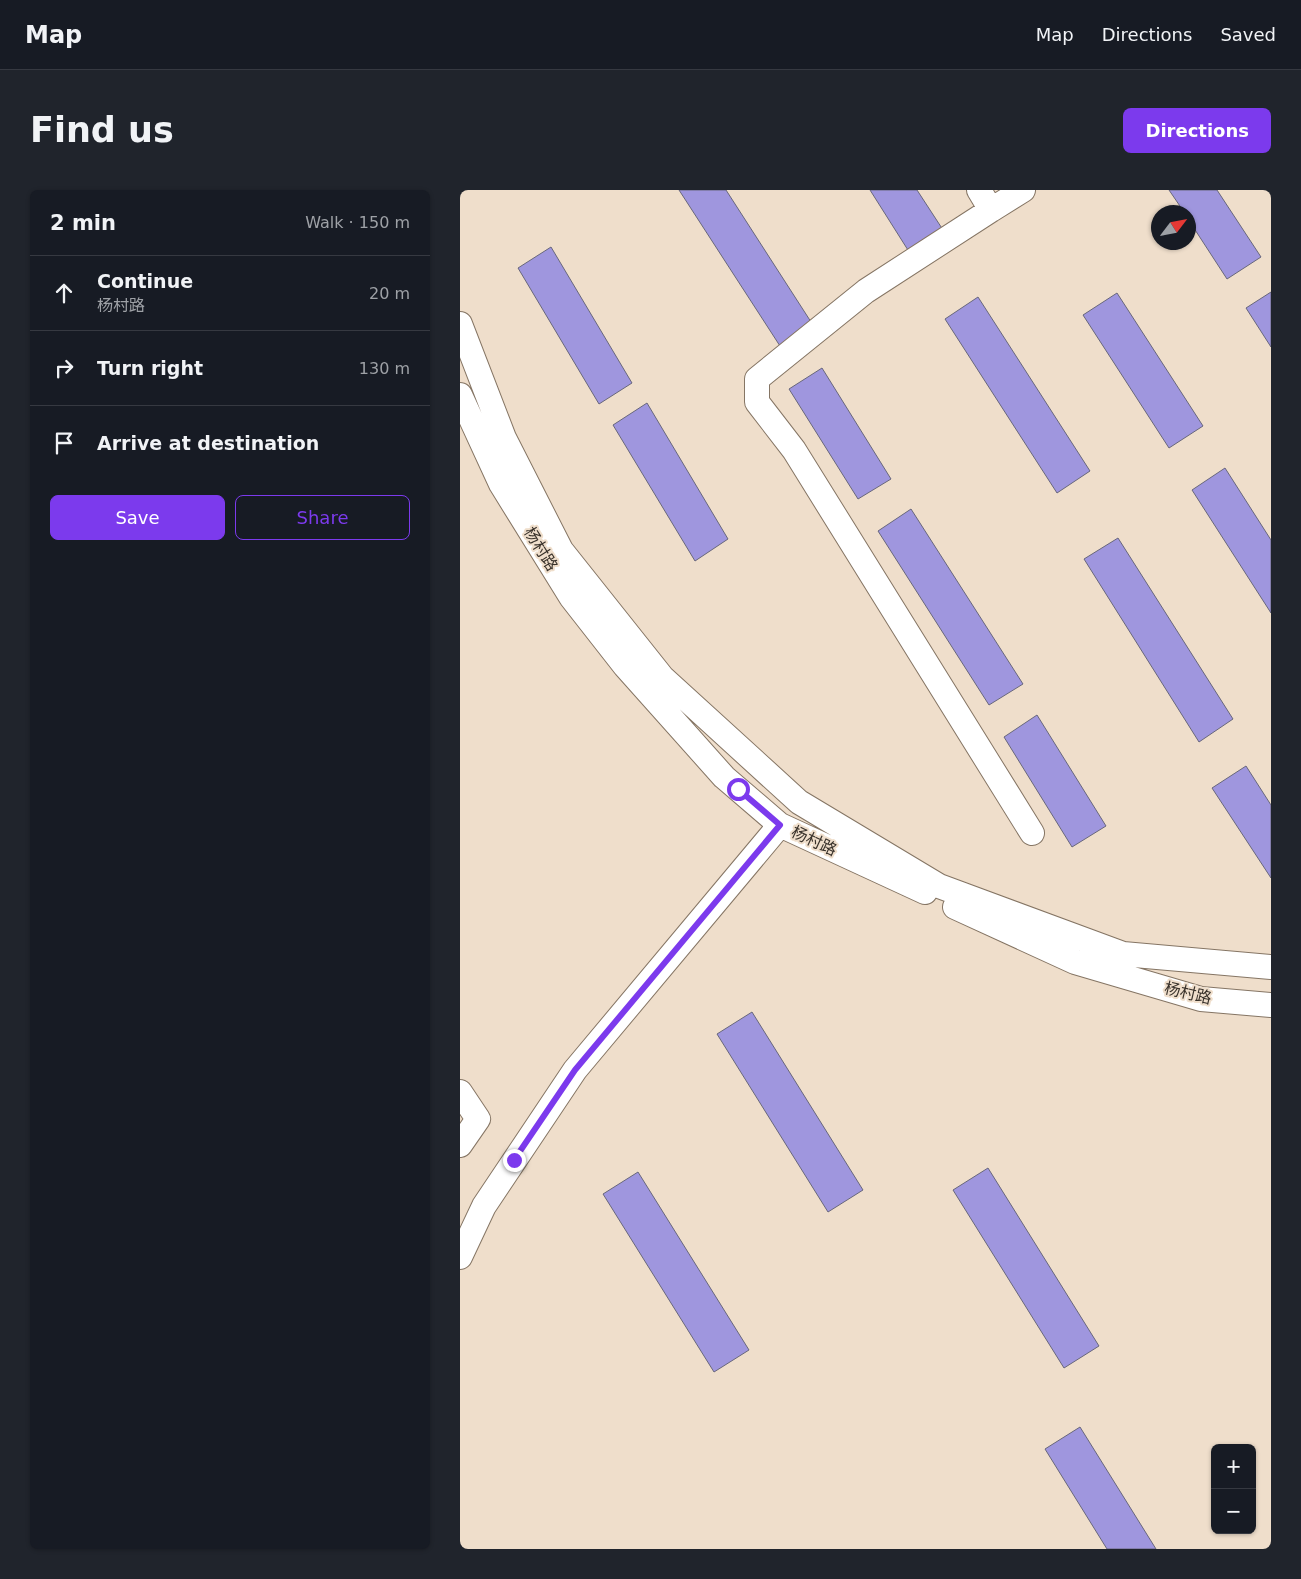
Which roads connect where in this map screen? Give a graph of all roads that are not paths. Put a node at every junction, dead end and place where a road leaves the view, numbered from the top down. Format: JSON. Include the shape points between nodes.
{"nodes":[{"id":1,"x":1023,"y":190,"type":"edge"},
{"id":2,"x":985,"y":200,"type":"edge"},
{"id":3,"x":460,"y":324,"type":"edge"},
{"id":4,"x":460,"y":395,"type":"edge"},
{"id":5,"x":780,"y":825,"type":"junction"},
{"id":6,"x":1032,"y":833,"type":"dead end"},
{"id":7,"x":1271,"y":967,"type":"edge"},
{"id":8,"x":1271,"y":1005,"type":"edge"},
{"id":9,"x":460,"y":1092,"type":"edge"},
{"id":10,"x":460,"y":1145,"type":"edge"},
{"id":11,"x":460,"y":1257,"type":"edge"}],
"edges":[{"from":1,"to":2,"type":"street"},
{"from":2,"to":6,"type":"street","via":[[757,379],[757,402],[794,450]]},
{"from":3,"to":7,"type":"street","via":[[504,438],[561,550],[662,677],[799,802],[939,886],[1123,954]]},
{"from":4,"to":5,"type":"street","name":"杨村路","via":[[501,484],[571,597],[625,666],[724,777]]},
{"from":5,"to":8,"type":"street","name":"杨村路","via":[[1075,962],[1201,999]]},
{"from":5,"to":11,"type":"street","via":[[575,1070],[484,1206]]},
{"from":9,"to":10,"type":"street","via":[[478,1119]]}]}
